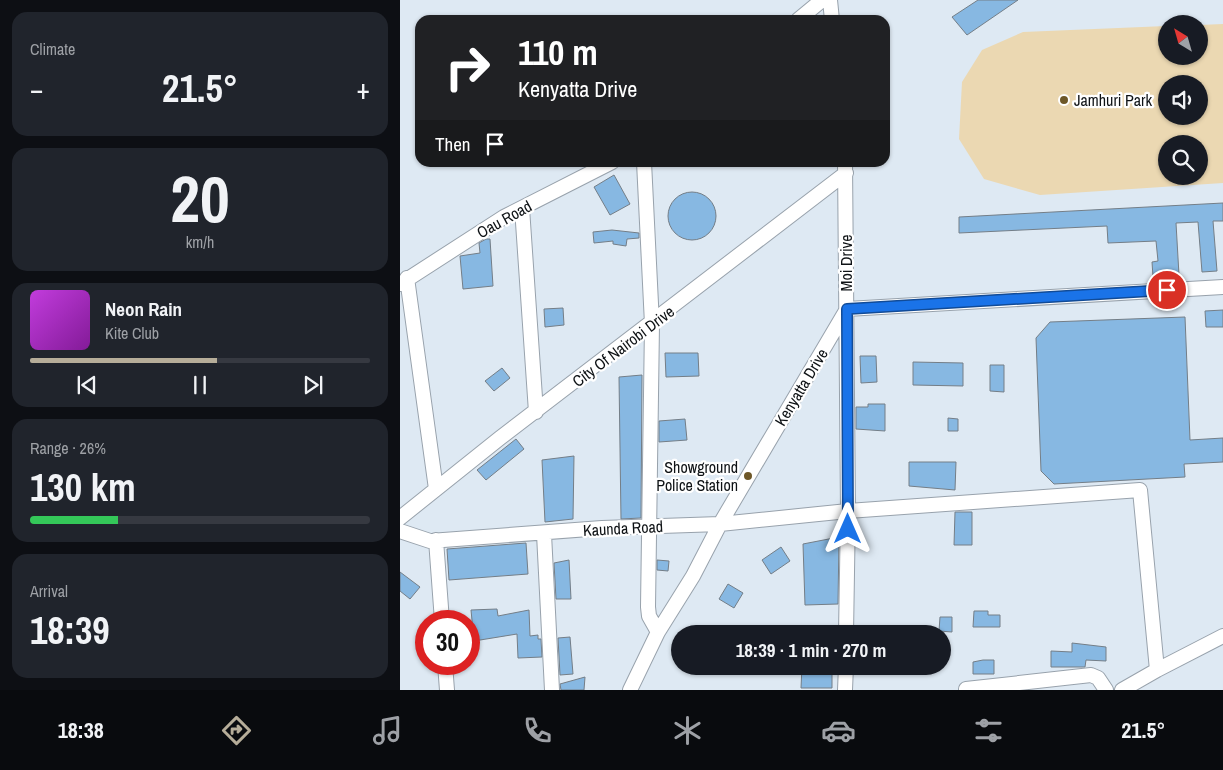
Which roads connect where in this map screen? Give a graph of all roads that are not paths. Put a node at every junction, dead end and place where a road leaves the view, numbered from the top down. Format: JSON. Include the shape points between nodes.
{"nodes":[{"id":1,"x":822,"y":0,"type":"edge"},
{"id":2,"x":830,"y":0,"type":"edge"},
{"id":3,"x":804,"y":15,"type":"edge"},
{"id":4,"x":832,"y":15,"type":"edge"},
{"id":5,"x":602,"y":167,"type":"edge"},
{"id":6,"x":644,"y":167,"type":"edge"},
{"id":7,"x":846,"y":168,"type":"edge"},
{"id":8,"x":522,"y":208,"type":"junction"},
{"id":9,"x":403,"y":281,"type":"edge"},
{"id":10,"x":1223,"y":287,"type":"edge"},
{"id":11,"x":847,"y":309,"type":"junction"},
{"id":12,"x":652,"y":324,"type":"junction"},
{"id":13,"x":536,"y":412,"type":"junction"},
{"id":14,"x":436,"y":489,"type":"junction"},
{"id":15,"x":848,"y":511,"type":"junction"},
{"id":16,"x":400,"y":518,"type":"edge"},
{"id":17,"x":720,"y":524,"type":"junction"},
{"id":18,"x":648,"y":526,"type":"junction"},
{"id":19,"x":400,"y":531,"type":"edge"},
{"id":20,"x":544,"y":534,"type":"junction"},
{"id":21,"x":436,"y":540,"type":"junction"},
{"id":22,"x":441,"y":610,"type":"edge"},
{"id":23,"x":846,"y":625,"type":"edge"},
{"id":24,"x":658,"y":632,"type":"junction"},
{"id":25,"x":1223,"y":636,"type":"edge"},
{"id":26,"x":1156,"y":670,"type":"junction"},
{"id":27,"x":446,"y":675,"type":"edge"},
{"id":28,"x":846,"y":675,"type":"edge"},
{"id":29,"x":447,"y":690,"type":"edge"},
{"id":30,"x":552,"y":690,"type":"edge"},
{"id":31,"x":630,"y":690,"type":"edge"},
{"id":32,"x":845,"y":690,"type":"edge"},
{"id":33,"x":963,"y":690,"type":"edge"},
{"id":34,"x":1106,"y":690,"type":"edge"},
{"id":35,"x":1122,"y":690,"type":"edge"}],
"edges":[{"from":1,"to":3,"type":"street"},
{"from":2,"to":4,"type":"street"},
{"from":5,"to":8,"type":"street","name":"Oau Road"},
{"from":6,"to":12,"type":"street"},
{"from":7,"to":11,"type":"street","name":"Moi Drive"},
{"from":7,"to":12,"type":"street","name":"City Of Nairobi Drive"},
{"from":8,"to":9,"type":"street","name":"Oau Road","via":[[476,233]]},
{"from":8,"to":13,"type":"street"},
{"from":9,"to":14,"type":"street"},
{"from":10,"to":11,"type":"street"},
{"from":11,"to":15,"type":"street","name":"Moi Drive"},
{"from":11,"to":17,"type":"street","name":"Kenyatta Drive"},
{"from":12,"to":13,"type":"street","name":"City Of Nairobi Drive"},
{"from":12,"to":18,"type":"street"},
{"from":13,"to":14,"type":"street","name":"City Of Nairobi Drive"},
{"from":14,"to":16,"type":"street","name":"City Of Nairobi Drive"},
{"from":15,"to":17,"type":"street","name":"Kaunda Road"},
{"from":15,"to":23,"type":"street","name":"Moi Drive"},
{"from":15,"to":26,"type":"street","name":"Kaunda Road","via":[[1140,490]]},
{"from":17,"to":18,"type":"street","name":"Kaunda Road"},
{"from":17,"to":24,"type":"street","name":"Kenyatta Drive"},
{"from":18,"to":20,"type":"street","name":"Kaunda Road"},
{"from":18,"to":24,"type":"street","via":[[648,607]]},
{"from":19,"to":21,"type":"street","name":"Kaunda Road","via":[[425,540]]},
{"from":20,"to":21,"type":"street","name":"Kaunda Road"},
{"from":20,"to":30,"type":"street"},
{"from":21,"to":22,"type":"street"},
{"from":24,"to":31,"type":"street","name":"Kenyatta Drive"},
{"from":25,"to":26,"type":"street"},
{"from":26,"to":35,"type":"street"},
{"from":27,"to":29,"type":"street"},
{"from":28,"to":32,"type":"street"},
{"from":33,"to":34,"type":"street","via":[[1092,675]]}]}
